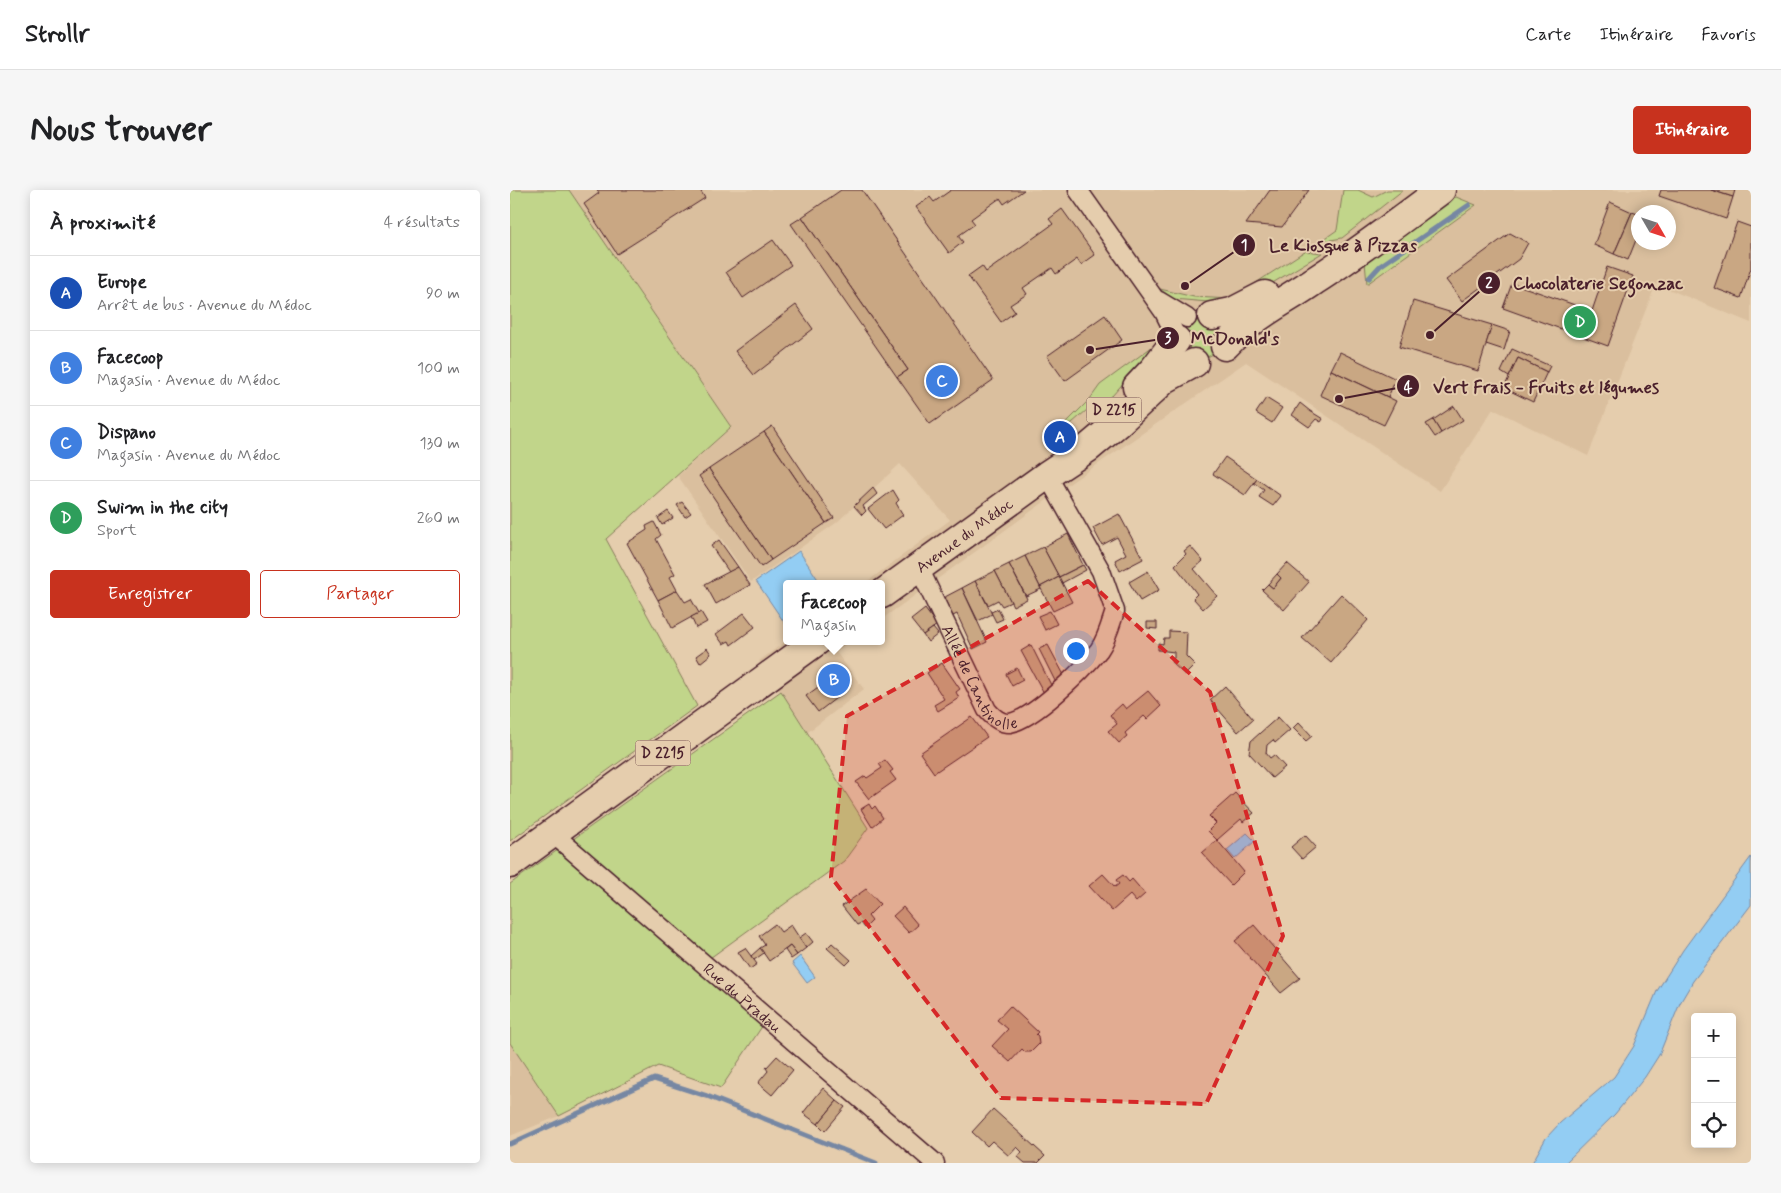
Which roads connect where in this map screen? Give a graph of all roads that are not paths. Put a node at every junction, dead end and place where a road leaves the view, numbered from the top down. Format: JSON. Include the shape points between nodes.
{"nodes":[{"id":1,"x":1078,"y":190,"type":"edge"},
{"id":2,"x":1419,"y":190,"type":"edge"},
{"id":3,"x":1442,"y":190,"type":"edge"},
{"id":4,"x":1188,"y":328,"type":"junction"},
{"id":5,"x":1225,"y":346,"type":"junction"},
{"id":6,"x":1194,"y":363,"type":"junction"},
{"id":7,"x":1047,"y":475,"type":"junction"},
{"id":8,"x":919,"y":568,"type":"junction"},
{"id":9,"x":885,"y":592,"type":"edge"},
{"id":10,"x":811,"y":645,"type":"edge"},
{"id":11,"x":552,"y":833,"type":"junction"},
{"id":12,"x":510,"y":864,"type":"edge"},
{"id":13,"x":935,"y":1163,"type":"edge"}],
"edges":[{"from":1,"to":4,"type":"street","via":[[1152,294]]},
{"from":2,"to":4,"type":"main road","via":[[1281,287],[1232,312]]},
{"from":3,"to":5,"type":"main road","via":[[1313,282],[1263,312]]},
{"from":4,"to":5,"type":"main road","via":[[1223,325]]},
{"from":4,"to":6,"type":"main road","via":[[1181,355]]},
{"from":4,"to":7,"type":"main road","name":"Avenue du Médoc","number":"D 2215","via":[[1119,406],[1075,444]]},
{"from":5,"to":6,"type":"main road","via":[[1218,358],[1211,362]]},
{"from":6,"to":7,"type":"main road","name":"Avenue du Médoc","number":"D 2215","via":[[1165,379],[1096,441]]},
{"from":7,"to":8,"type":"main road","name":"Avenue du Médoc","number":"D 2215"},
{"from":7,"to":8,"type":"street","name":"Allée de Cantinolle","via":[[1101,571],[1115,611],[1099,649],[1060,691],[1045,702],[1022,718],[1008,723],[995,719],[987,710]]},
{"from":8,"to":9,"type":"main road","name":"Avenue du Médoc","number":"D 2215"},
{"from":10,"to":11,"type":"main road","number":"D 2215"},
{"from":11,"to":12,"type":"main road","number":"D 2215"},
{"from":11,"to":13,"type":"street","name":"Rue du Pradau"}]}
